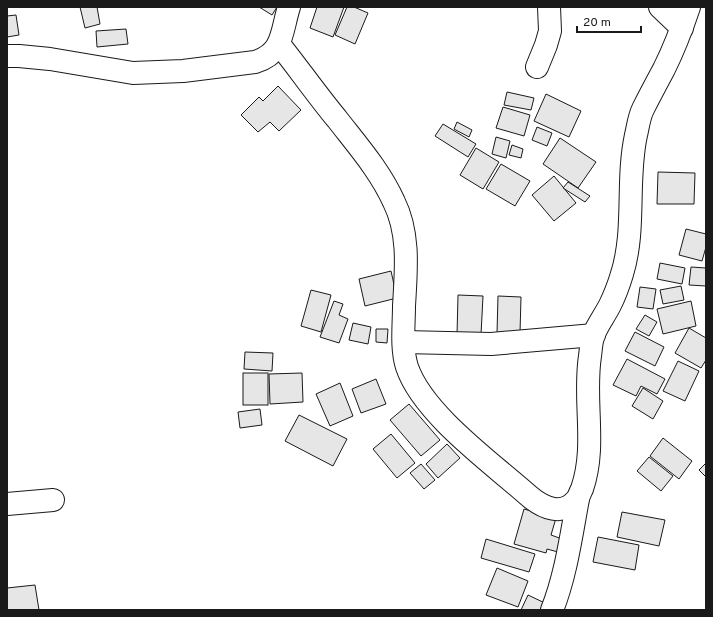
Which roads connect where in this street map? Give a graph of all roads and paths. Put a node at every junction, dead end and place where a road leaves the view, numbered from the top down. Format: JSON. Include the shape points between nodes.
{"nodes":[{"id":1,"x":289,"y":7,"type":"edge"},
{"id":2,"x":549,"y":7,"type":"edge"},
{"id":3,"x":660,"y":7,"type":"edge"},
{"id":4,"x":689,"y":7,"type":"edge"},
{"id":5,"x":682,"y":28,"type":"junction"},
{"id":6,"x":279,"y":44,"type":"junction"},
{"id":7,"x":7,"y":56,"type":"edge"},
{"id":8,"x":537,"y":67,"type":"dead end"},
{"id":9,"x":594,"y":335,"type":"junction"},
{"id":10,"x":404,"y":342,"type":"junction"},
{"id":11,"x":578,"y":499,"type":"junction"},
{"id":12,"x":53,"y":500,"type":"dead end"},
{"id":13,"x":7,"y":504,"type":"edge"},
{"id":14,"x":552,"y":610,"type":"edge"}],
"edges":[{"from":1,"to":6,"type":"street"},
{"from":2,"to":8,"type":"street","via":[[550,31]]},
{"from":3,"to":5,"type":"street"},
{"from":4,"to":5,"type":"street"},
{"from":5,"to":9,"type":"street","via":[[642,111],[631,165],[629,245],[611,303]]},
{"from":6,"to":7,"type":"street","via":[[265,59],[255,62],[183,71],[140,73],[50,59]]},
{"from":6,"to":10,"type":"street","via":[[369,159],[395,202],[406,247]]},
{"from":9,"to":10,"type":"street","via":[[491,344]]},
{"from":9,"to":11,"type":"street","via":[[587,385],[590,448],[588,471]]},
{"from":10,"to":11,"type":"street","via":[[406,362],[414,383],[435,411],[460,436],[533,499],[546,507],[558,510]]},
{"from":11,"to":14,"type":"street","via":[[567,558]]},
{"from":12,"to":13,"type":"street"}]}
